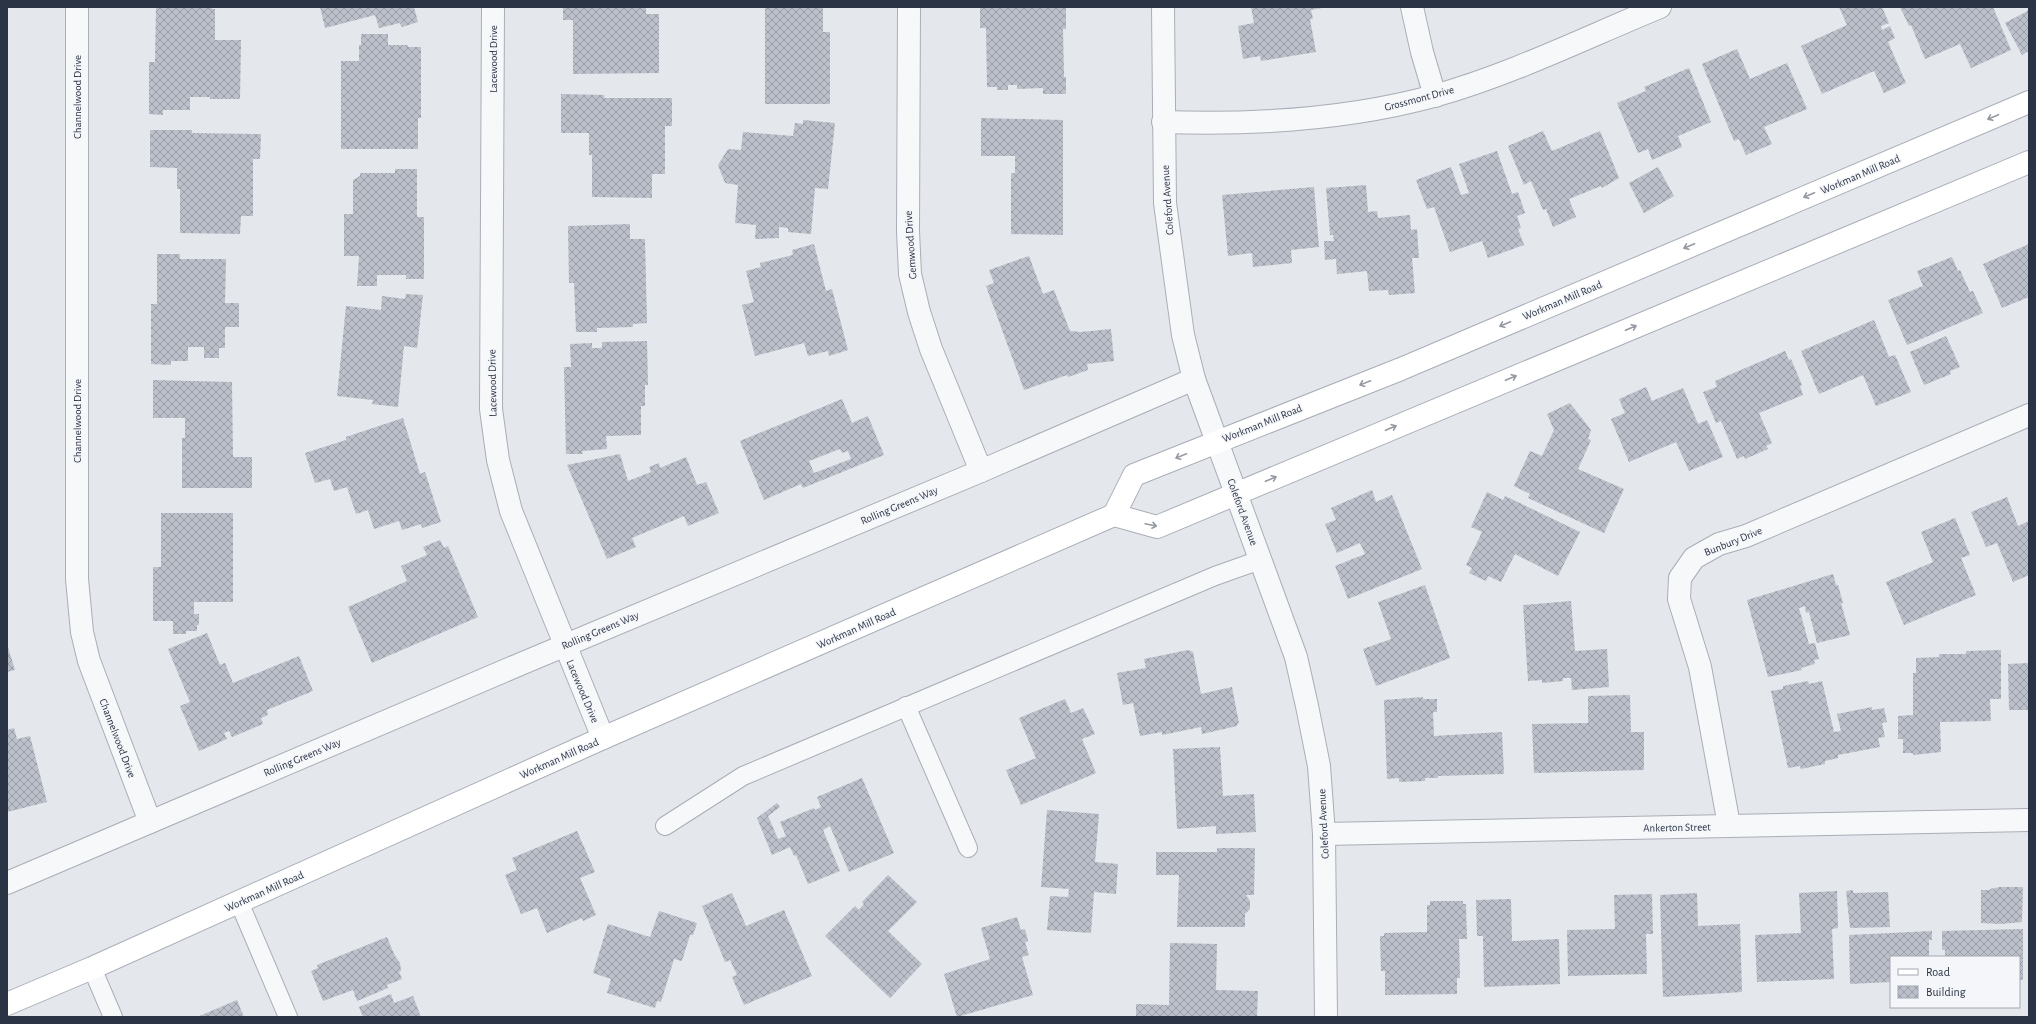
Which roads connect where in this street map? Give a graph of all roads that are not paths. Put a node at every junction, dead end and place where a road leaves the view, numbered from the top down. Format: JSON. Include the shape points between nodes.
{"nodes":[{"id":1,"x":77,"y":7,"type":"edge"},
{"id":2,"x":493,"y":7,"type":"edge"},
{"id":3,"x":909,"y":7,"type":"edge"},
{"id":4,"x":1163,"y":7,"type":"edge"},
{"id":5,"x":1412,"y":7,"type":"edge"},
{"id":6,"x":1660,"y":7,"type":"edge"},
{"id":7,"x":1435,"y":96,"type":"junction"},
{"id":8,"x":2029,"y":102,"type":"edge"},
{"id":9,"x":1163,"y":122,"type":"junction"},
{"id":10,"x":2029,"y":162,"type":"edge"},
{"id":11,"x":1194,"y":379,"type":"junction"},
{"id":12,"x":2029,"y":415,"type":"edge"},
{"id":13,"x":1217,"y":441,"type":"junction"},
{"id":14,"x":981,"y":471,"type":"junction"},
{"id":15,"x":1235,"y":494,"type":"junction"},
{"id":16,"x":1114,"y":515,"type":"junction"},
{"id":17,"x":1260,"y":560,"type":"junction"},
{"id":18,"x":564,"y":646,"type":"junction"},
{"id":19,"x":906,"y":706,"type":"junction"},
{"id":20,"x":603,"y":738,"type":"junction"},
{"id":21,"x":2029,"y":820,"type":"edge"},
{"id":22,"x":150,"y":822,"type":"junction"},
{"id":23,"x":1729,"y":825,"type":"junction"},
{"id":24,"x":665,"y":826,"type":"dead end"},
{"id":25,"x":1324,"y":834,"type":"junction"},
{"id":26,"x":968,"y":848,"type":"dead end"},
{"id":27,"x":7,"y":883,"type":"edge"},
{"id":28,"x":239,"y":902,"type":"junction"},
{"id":29,"x":92,"y":968,"type":"junction"},
{"id":30,"x":7,"y":1004,"type":"edge"},
{"id":31,"x":113,"y":1017,"type":"edge"},
{"id":32,"x":288,"y":1017,"type":"edge"},
{"id":33,"x":1326,"y":1017,"type":"edge"}],
"edges":[{"from":1,"to":22,"type":"street","name":"Channelwood Drive","via":[[77,579],[82,632],[89,660]]},
{"from":2,"to":18,"type":"street","name":"Lacewood Drive","via":[[491,408],[498,460],[511,511]]},
{"from":3,"to":14,"type":"street","name":"Gemwood Drive","via":[[910,274],[930,349]]},
{"from":4,"to":9,"type":"street","name":"Coleford Avenue"},
{"from":5,"to":7,"type":"street"},
{"from":6,"to":7,"type":"street","name":"Grossmont Drive","via":[[1506,71]]},
{"from":7,"to":9,"type":"street","name":"Grossmont Drive","via":[[1366,111],[1302,119]]},
{"from":8,"to":13,"type":"main road","name":"Workman Mill Road","one_way":true,"via":[[1401,369]]},
{"from":9,"to":11,"type":"street","name":"Coleford Avenue","via":[[1167,217],[1183,335]]},
{"from":15,"to":10,"type":"main road","one_way":true},
{"from":11,"to":13,"type":"street","name":"Coleford Avenue"},
{"from":11,"to":14,"type":"street","name":"Rolling Greens Way"},
{"from":12,"to":23,"type":"street","name":"Bunbury Drive","via":[[1746,536],[1719,544],[1694,558],[1680,578],[1679,599],[1700,667]]},
{"from":13,"to":15,"type":"street","name":"Coleford Avenue"},
{"from":13,"to":16,"type":"main road","name":"Workman Mill Road","one_way":true,"via":[[1134,475]]},
{"from":14,"to":18,"type":"street","name":"Rolling Greens Way"},
{"from":16,"to":15,"type":"main road","one_way":true,"via":[[1157,527]]},
{"from":15,"to":17,"type":"street","name":"Coleford Avenue"},
{"from":16,"to":20,"type":"main road","name":"Workman Mill Road"},
{"from":17,"to":19,"type":"lane","via":[[1215,576]]},
{"from":17,"to":25,"type":"street","name":"Coleford Avenue","via":[[1296,657],[1319,766]]},
{"from":18,"to":20,"type":"street","name":"Lacewood Drive"},
{"from":18,"to":22,"type":"street","name":"Rolling Greens Way"},
{"from":19,"to":24,"type":"lane","via":[[743,776]]},
{"from":19,"to":26,"type":"lane"},
{"from":20,"to":28,"type":"main road","name":"Workman Mill Road"},
{"from":21,"to":23,"type":"street","name":"Ankerton Street"},
{"from":22,"to":27,"type":"street","name":"Rolling Greens Way"},
{"from":23,"to":25,"type":"street","name":"Ankerton Street"},
{"from":25,"to":33,"type":"street","name":"Coleford Avenue"},
{"from":28,"to":29,"type":"main road","name":"Workman Mill Road"},
{"from":28,"to":32,"type":"lane"},
{"from":29,"to":30,"type":"main road","name":"Workman Mill Road"},
{"from":29,"to":31,"type":"lane"}]}
